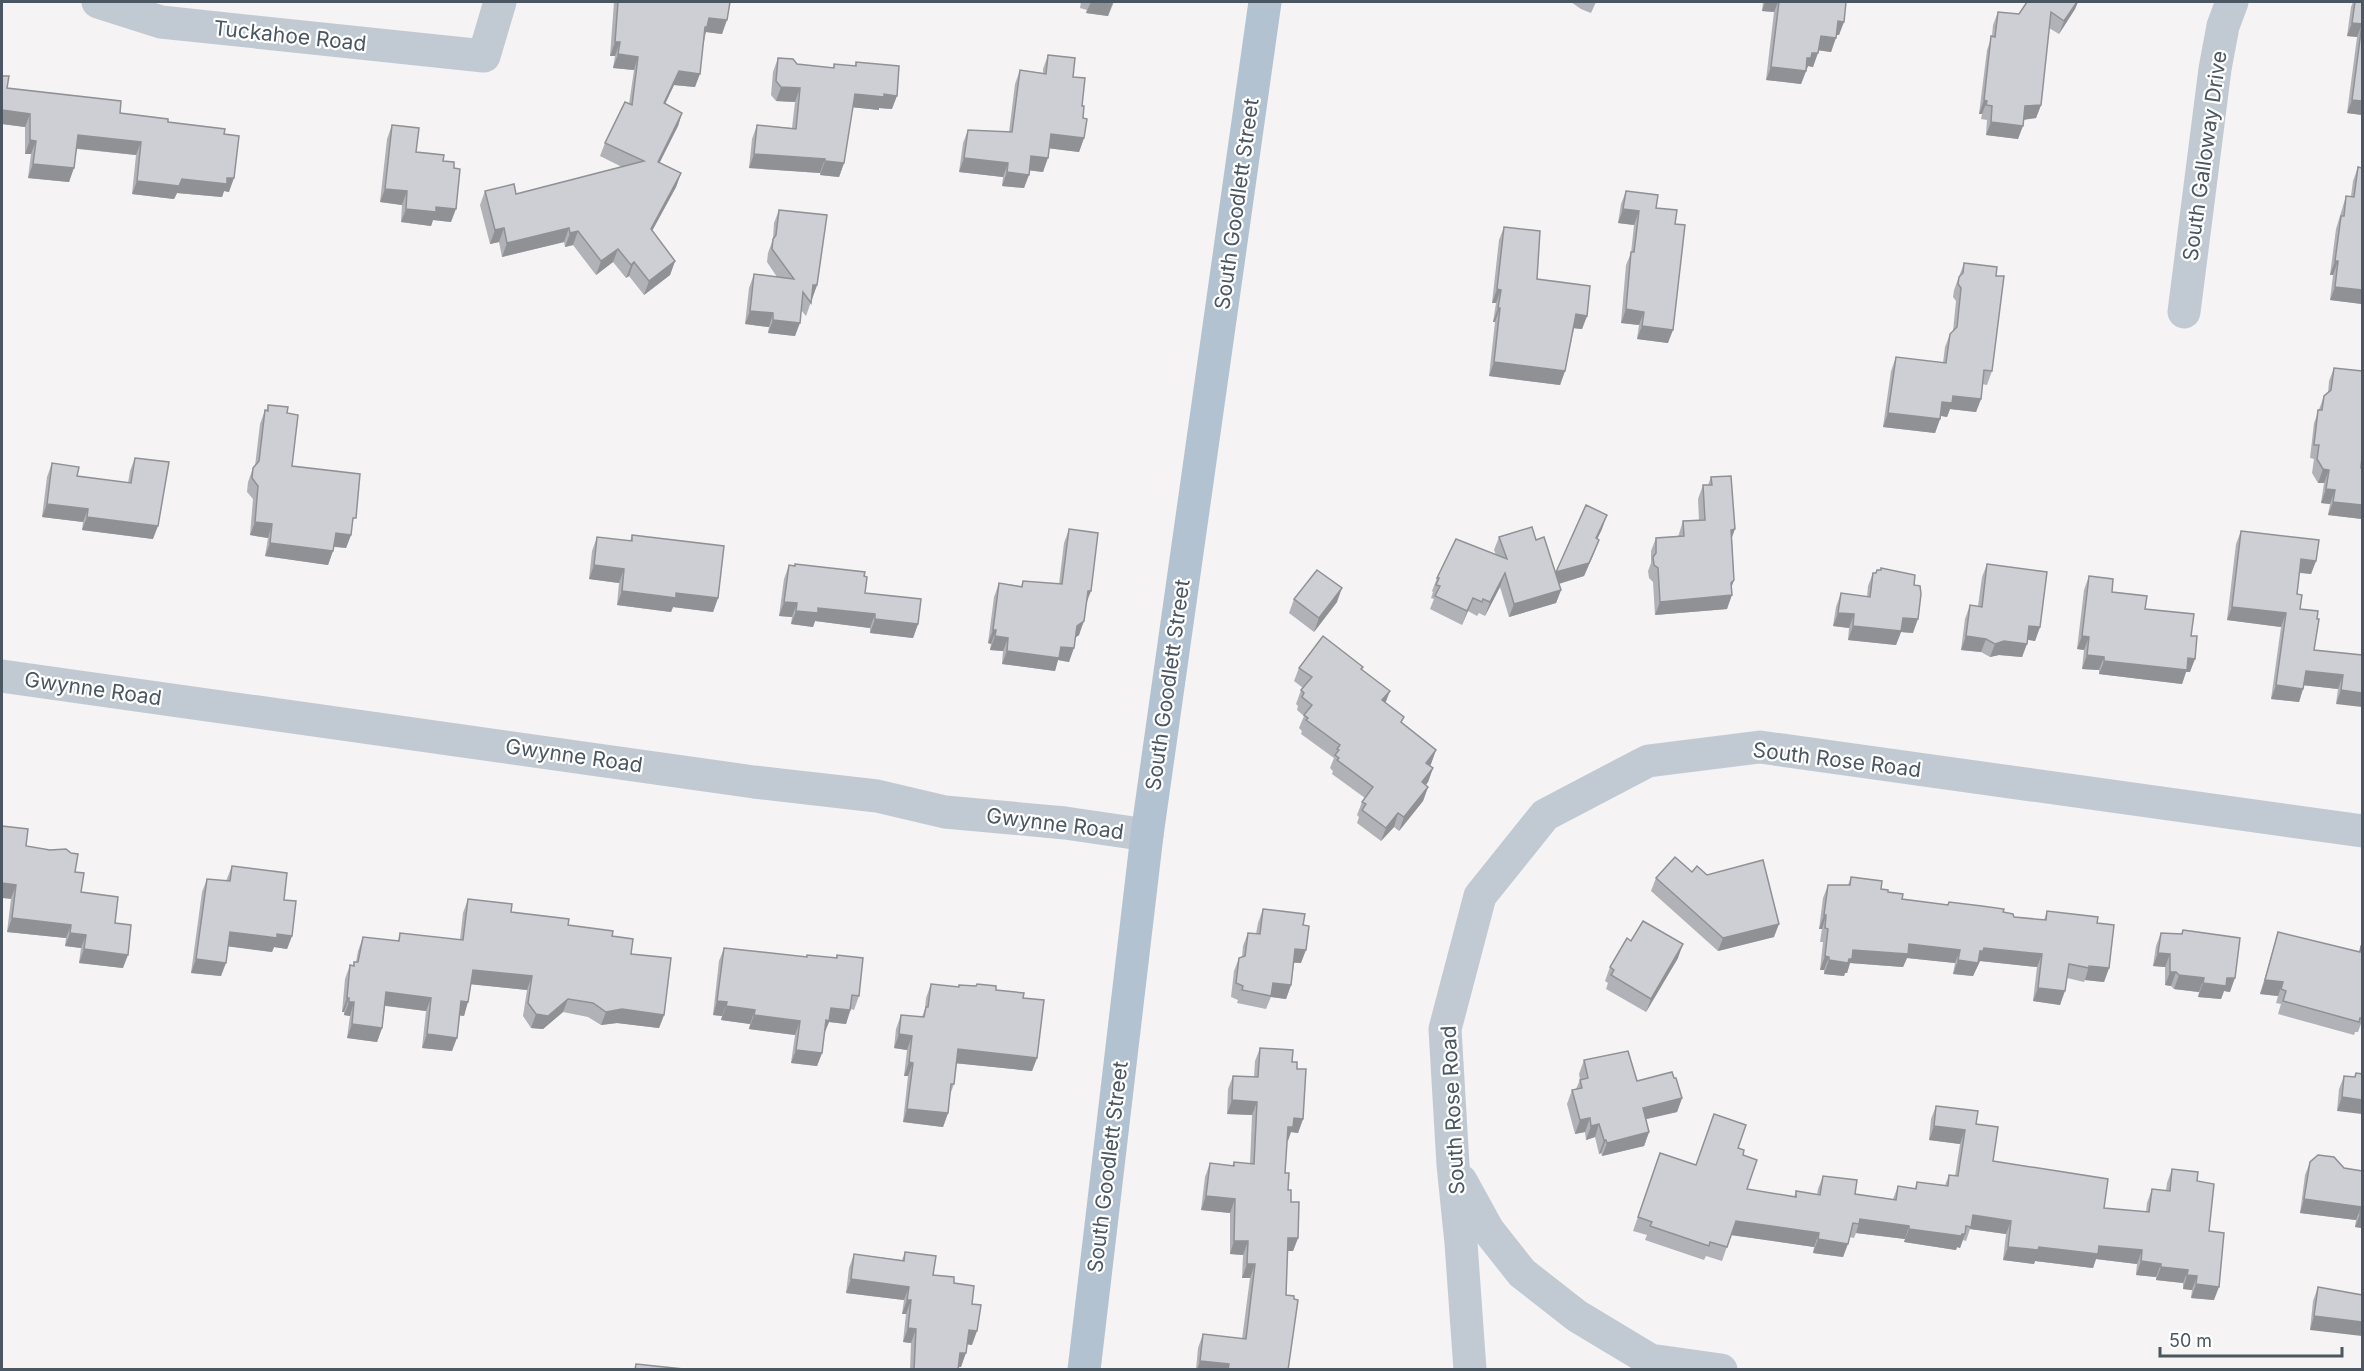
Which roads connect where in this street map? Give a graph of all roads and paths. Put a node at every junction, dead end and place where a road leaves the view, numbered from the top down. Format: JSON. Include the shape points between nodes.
{"nodes":[{"id":1,"x":98,"y":2,"type":"edge"},
{"id":2,"x":500,"y":2,"type":"edge"},
{"id":3,"x":1265,"y":2,"type":"edge"},
{"id":4,"x":2232,"y":2,"type":"edge"},
{"id":5,"x":2184,"y":312,"type":"dead end"},
{"id":6,"x":2,"y":676,"type":"edge"},
{"id":7,"x":2362,"y":831,"type":"edge"},
{"id":8,"x":1147,"y":835,"type":"junction"},
{"id":9,"x":1453,"y":1166,"type":"junction"},
{"id":10,"x":1640,"y":1365,"type":"edge"},
{"id":11,"x":1084,"y":1370,"type":"edge"},
{"id":12,"x":1470,"y":1370,"type":"edge"},
{"id":13,"x":1721,"y":1370,"type":"edge"}],
"edges":[{"from":1,"to":2,"type":"street","name":"Tuckahoe Road","via":[[161,22],[484,56]]},
{"from":3,"to":8,"type":"main road","name":"South Goodlett Street"},
{"from":4,"to":5,"type":"street","name":"South Galloway Drive","via":[[2223,26],[2216,69]]},
{"from":6,"to":8,"type":"street","name":"Gwynne Road","via":[[877,796],[945,812]]},
{"from":7,"to":9,"type":"street","name":"South Rose Road","via":[[1760,747],[1648,761],[1545,814],[1480,896],[1445,1029]]},
{"from":8,"to":11,"type":"main road","name":"South Goodlett Street"},
{"from":9,"to":10,"type":"street","via":[[1488,1230],[1522,1273]]},
{"from":9,"to":12,"type":"street","name":"South Rose Road"},
{"from":10,"to":13,"type":"street"}]}
